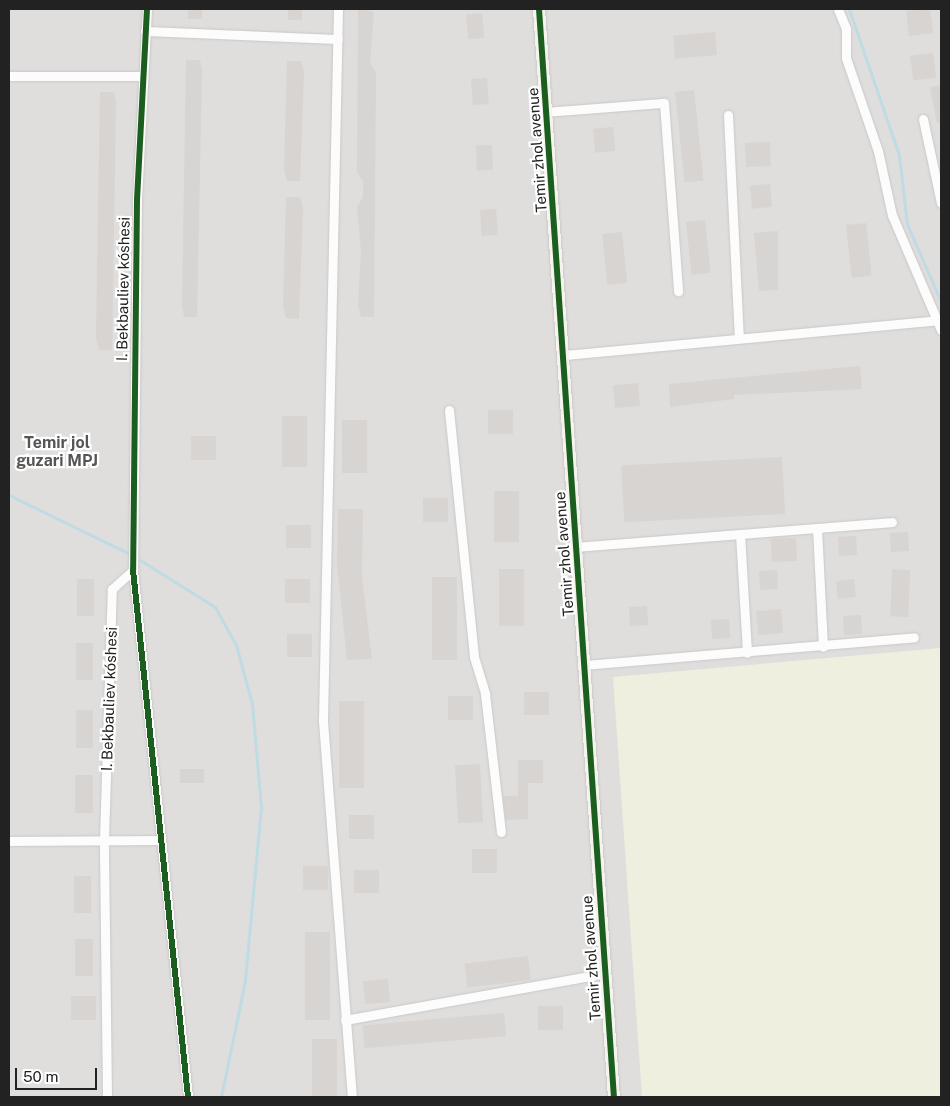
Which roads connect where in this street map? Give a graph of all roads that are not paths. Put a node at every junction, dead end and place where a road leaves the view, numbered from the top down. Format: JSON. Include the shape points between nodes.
{"nodes":[{"id":1,"x":147,"y":9,"type":"edge"},
{"id":2,"x":338,"y":9,"type":"edge"},
{"id":3,"x":539,"y":9,"type":"edge"},
{"id":4,"x":838,"y":9,"type":"edge"},
{"id":5,"x":145,"y":31,"type":"junction"},
{"id":6,"x":338,"y":39,"type":"junction"},
{"id":7,"x":9,"y":76,"type":"edge"},
{"id":8,"x":142,"y":76,"type":"junction"},
{"id":9,"x":546,"y":112,"type":"junction"},
{"id":10,"x":728,"y":115,"type":"dead end"},
{"id":11,"x":922,"y":119,"type":"dead end"},
{"id":12,"x":941,"y":203,"type":"edge"},
{"id":13,"x":678,"y":291,"type":"dead end"},
{"id":14,"x":940,"y":320,"type":"edge"},
{"id":15,"x":941,"y":330,"type":"edge"},
{"id":16,"x":739,"y":338,"type":"junction"},
{"id":17,"x":564,"y":355,"type":"junction"},
{"id":18,"x":449,"y":410,"type":"dead end"},
{"id":19,"x":892,"y":522,"type":"dead end"},
{"id":20,"x":817,"y":528,"type":"junction"},
{"id":21,"x":740,"y":534,"type":"junction"},
{"id":22,"x":576,"y":547,"type":"junction"},
{"id":23,"x":133,"y":570,"type":"junction"},
{"id":24,"x":914,"y":637,"type":"dead end"},
{"id":25,"x":823,"y":648,"type":"junction"},
{"id":26,"x":747,"y":653,"type":"junction"},
{"id":27,"x":584,"y":665,"type":"junction"},
{"id":28,"x":501,"y":832,"type":"dead end"},
{"id":29,"x":104,"y":839,"type":"junction"},
{"id":30,"x":158,"y":840,"type":"junction"},
{"id":31,"x":9,"y":841,"type":"edge"},
{"id":32,"x":605,"y":973,"type":"junction"},
{"id":33,"x":345,"y":1020,"type":"junction"},
{"id":34,"x":107,"y":1097,"type":"edge"},
{"id":35,"x":188,"y":1097,"type":"edge"},
{"id":36,"x":352,"y":1097,"type":"edge"},
{"id":37,"x":614,"y":1097,"type":"edge"}],
"edges":[{"from":1,"to":5,"type":"street","name":"I. Bekbauliev kóshesi"},
{"from":2,"to":6,"type":"street"},
{"from":3,"to":9,"type":"street","name":"Temir zhol avenue"},
{"from":4,"to":14,"type":"street","via":[[846,29],[846,58],[878,151],[892,215]]},
{"from":5,"to":6,"type":"street"},
{"from":5,"to":8,"type":"street","name":"I. Bekbauliev kóshesi"},
{"from":6,"to":33,"type":"street","via":[[323,721]]},
{"from":7,"to":8,"type":"street"},
{"from":8,"to":23,"type":"street","name":"I. Bekbauliev kóshesi"},
{"from":9,"to":13,"type":"street","via":[[664,103]]},
{"from":9,"to":17,"type":"street","name":"Temir zhol avenue"},
{"from":10,"to":16,"type":"street"},
{"from":11,"to":12,"type":"street"},
{"from":14,"to":15,"type":"street"},
{"from":14,"to":16,"type":"street"},
{"from":16,"to":17,"type":"street"},
{"from":17,"to":22,"type":"street","name":"Temir zhol avenue"},
{"from":18,"to":28,"type":"street","via":[[474,657],[485,694]]},
{"from":19,"to":20,"type":"street"},
{"from":20,"to":21,"type":"street"},
{"from":20,"to":25,"type":"street"},
{"from":21,"to":22,"type":"street"},
{"from":21,"to":26,"type":"street"},
{"from":22,"to":27,"type":"street","name":"Temir zhol avenue"},
{"from":23,"to":29,"type":"street","name":"I. Bekbauliev kóshesi","via":[[112,589]]},
{"from":23,"to":30,"type":"street"},
{"from":24,"to":25,"type":"street"},
{"from":25,"to":26,"type":"street"},
{"from":26,"to":27,"type":"street"},
{"from":27,"to":32,"type":"street","name":"Temir zhol avenue"},
{"from":29,"to":30,"type":"street"},
{"from":29,"to":31,"type":"street"},
{"from":29,"to":34,"type":"street","name":"I. Bekbauliev kóshesi"},
{"from":30,"to":35,"type":"street"},
{"from":32,"to":33,"type":"street"},
{"from":32,"to":37,"type":"street","name":"Temir zhol avenue"},
{"from":33,"to":36,"type":"street"}]}
